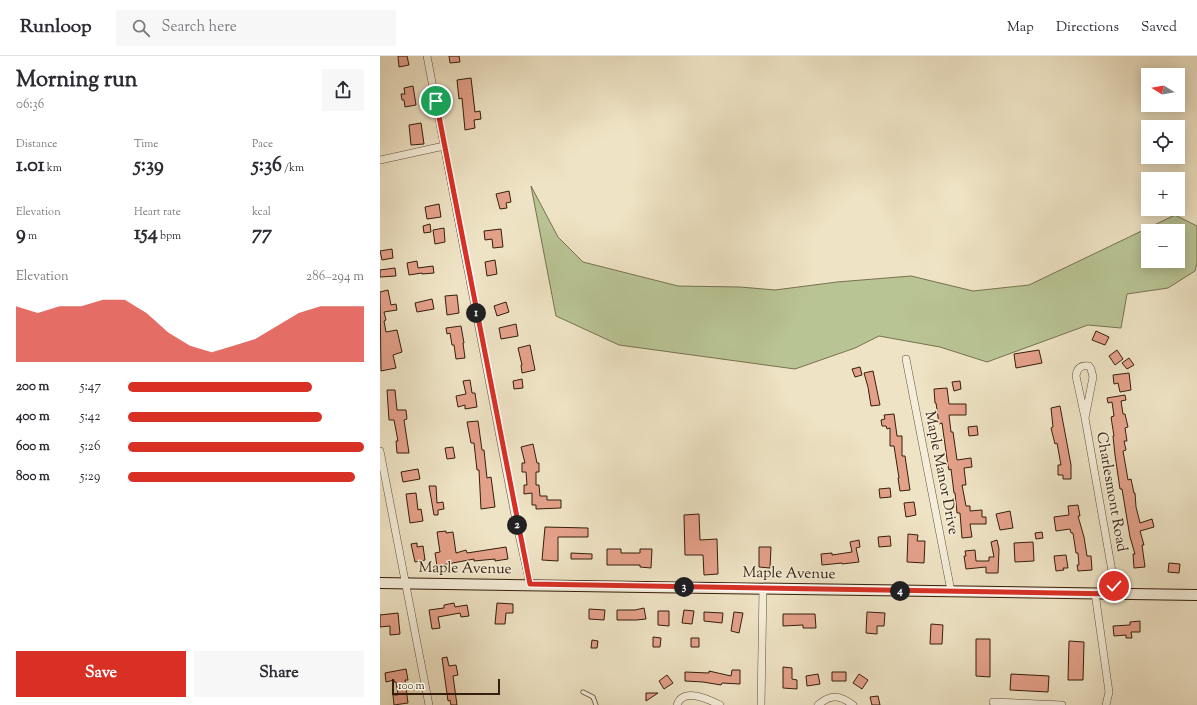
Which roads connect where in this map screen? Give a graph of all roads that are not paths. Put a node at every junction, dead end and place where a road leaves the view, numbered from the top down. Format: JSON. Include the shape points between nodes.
{"nodes":[{"id":1,"x":427,"y":56,"type":"edge"},
{"id":2,"x":444,"y":146,"type":"junction"},
{"id":3,"x":380,"y":160,"type":"edge"},
{"id":4,"x":906,"y":359,"type":"dead end"},
{"id":5,"x":1085,"y":418,"type":"junction"},
{"id":6,"x":380,"y":451,"type":"edge"},
{"id":7,"x":380,"y":583,"type":"edge"},
{"id":8,"x":405,"y":583,"type":"junction"},
{"id":9,"x":530,"y":584,"type":"junction"},
{"id":10,"x":764,"y":588,"type":"junction"},
{"id":11,"x":951,"y":591,"type":"junction"},
{"id":12,"x":1095,"y":593,"type":"junction"},
{"id":13,"x":1116,"y":594,"type":"junction"},
{"id":14,"x":1197,"y":595,"type":"edge"},
{"id":15,"x":583,"y":692,"type":"dead end"},
{"id":16,"x":993,"y":702,"type":"dead end"},
{"id":17,"x":429,"y":705,"type":"edge"},
{"id":18,"x":596,"y":705,"type":"edge"},
{"id":19,"x":677,"y":705,"type":"edge"},
{"id":20,"x":720,"y":705,"type":"edge"},
{"id":21,"x":761,"y":705,"type":"edge"},
{"id":22,"x":818,"y":705,"type":"edge"},
{"id":23,"x":853,"y":705,"type":"edge"},
{"id":24,"x":1062,"y":705,"type":"edge"},
{"id":25,"x":1106,"y":705,"type":"edge"}],
"edges":[{"from":1,"to":2,"type":"street"},
{"from":2,"to":3,"type":"street"},
{"from":2,"to":9,"type":"street"},
{"from":4,"to":11,"type":"street","name":"Maple Manor Drive"},
{"from":5,"to":5,"type":"street","name":"Charlesmont Road","via":[[1093,377],[1089,366],[1083,366],[1077,371],[1076,376]]},
{"from":5,"to":13,"type":"street","name":"Charlesmont Road"},
{"from":6,"to":8,"type":"street"},
{"from":7,"to":8,"type":"main road","name":"Maple Avenue"},
{"from":8,"to":9,"type":"main road","name":"Maple Avenue"},
{"from":8,"to":17,"type":"street"},
{"from":9,"to":10,"type":"main road","name":"Maple Avenue"},
{"from":10,"to":11,"type":"main road","name":"Maple Avenue"},
{"from":10,"to":21,"type":"street"},
{"from":11,"to":12,"type":"main road","name":"Maple Avenue"},
{"from":12,"to":13,"type":"main road","name":"Maple Avenue"},
{"from":12,"to":25,"type":"street","via":[[1109,692]]},
{"from":13,"to":14,"type":"main road","name":"Maple Avenue"},
{"from":15,"to":18,"type":"lane","via":[[592,697]]},
{"from":16,"to":24,"type":"street"},
{"from":19,"to":20,"type":"street","via":[[678,700],[690,695]]},
{"from":22,"to":23,"type":"street","via":[[832,697],[842,698]]}]}
